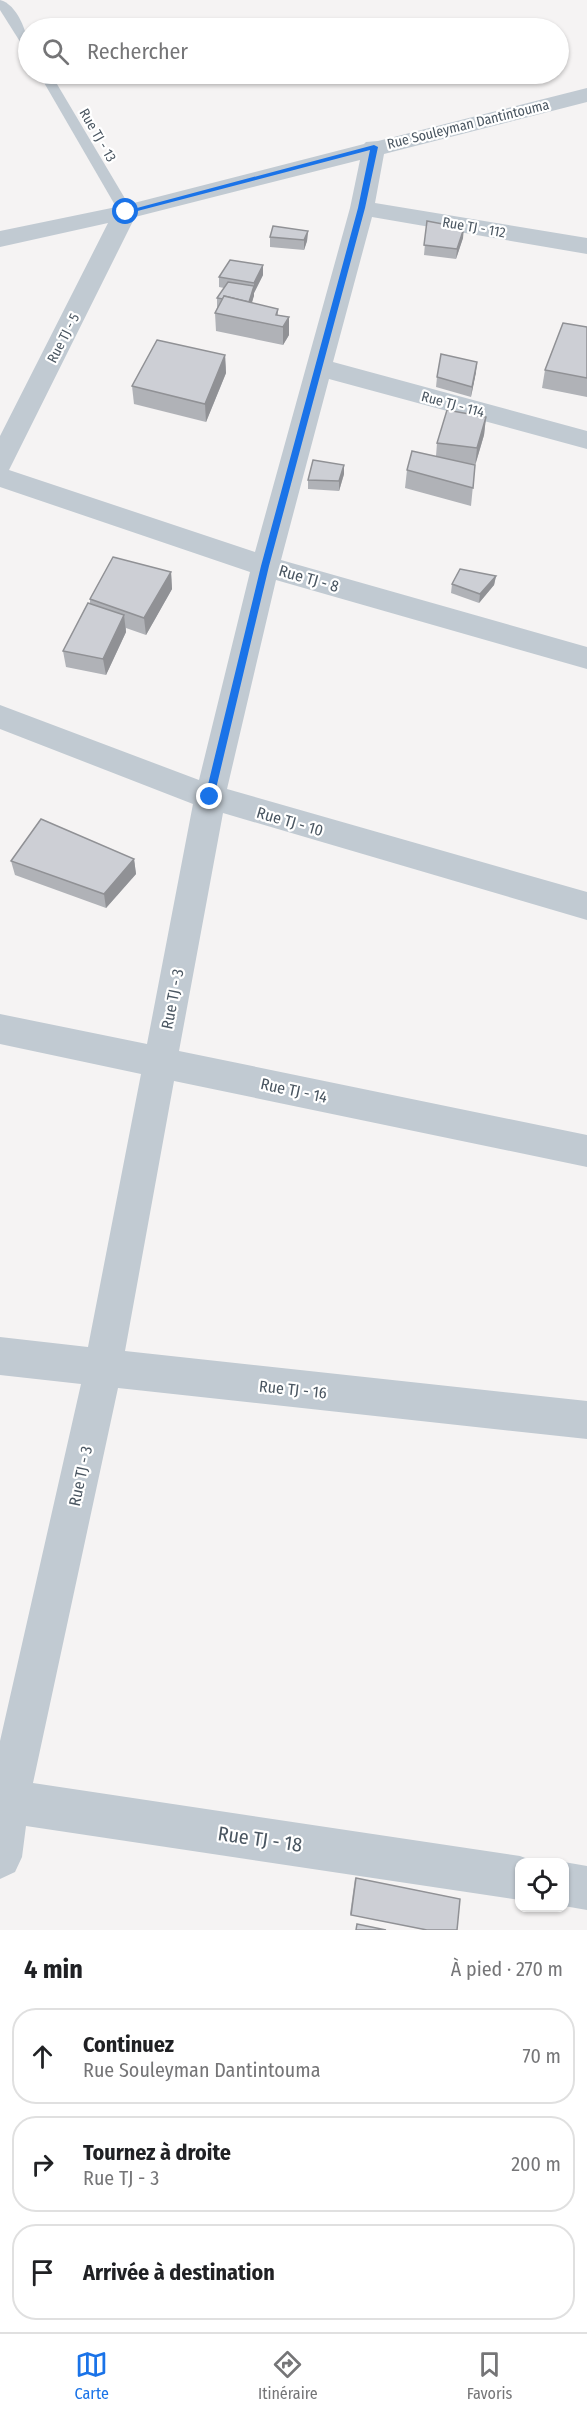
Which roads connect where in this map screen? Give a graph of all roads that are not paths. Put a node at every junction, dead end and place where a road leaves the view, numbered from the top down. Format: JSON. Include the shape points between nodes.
{"nodes":[{"id":1,"x":0,"y":3,"type":"edge"},
{"id":2,"x":18,"y":28,"type":"edge"},
{"id":3,"x":51,"y":84,"type":"edge"},
{"id":4,"x":587,"y":95,"type":"edge"},
{"id":5,"x":374,"y":147,"type":"junction"},
{"id":6,"x":362,"y":208,"type":"junction"},
{"id":7,"x":126,"y":212,"type":"junction"},
{"id":8,"x":0,"y":239,"type":"edge"},
{"id":9,"x":587,"y":246,"type":"edge"},
{"id":10,"x":318,"y":367,"type":"junction"},
{"id":11,"x":587,"y":440,"type":"edge"},
{"id":12,"x":0,"y":464,"type":"edge"},
{"id":13,"x":0,"y":477,"type":"edge"},
{"id":14,"x":265,"y":566,"type":"junction"},
{"id":15,"x":587,"y":658,"type":"edge"},
{"id":16,"x":0,"y":717,"type":"edge"},
{"id":17,"x":210,"y":797,"type":"junction"},
{"id":18,"x":587,"y":906,"type":"edge"},
{"id":19,"x":0,"y":1029,"type":"edge"},
{"id":20,"x":160,"y":1062,"type":"junction"},
{"id":21,"x":587,"y":1151,"type":"edge"},
{"id":22,"x":0,"y":1356,"type":"edge"},
{"id":23,"x":104,"y":1368,"type":"junction"},
{"id":24,"x":587,"y":1420,"type":"edge"},
{"id":25,"x":4,"y":1801,"type":"edge"},
{"id":26,"x":0,"y":1857,"type":"edge"},
{"id":27,"x":515,"y":1877,"type":"edge"},
{"id":28,"x":569,"y":1885,"type":"edge"},
{"id":29,"x":587,"y":1888,"type":"edge"}],
"edges":[{"from":1,"to":2,"type":"lane"},
{"from":3,"to":7,"type":"lane","name":"Rue TJ - 13"},
{"from":4,"to":5,"type":"street","name":"Rue Souleyman Dantintouma"},
{"from":5,"to":6,"type":"street","name":"Rue TJ - 3"},
{"from":5,"to":7,"type":"street","name":"Rue Souleyman Dantintouma"},
{"from":6,"to":9,"type":"street","name":"Rue TJ - 112"},
{"from":6,"to":10,"type":"street","name":"Rue TJ - 3"},
{"from":7,"to":8,"type":"street","name":"Rue Souleyman Dantintouma"},
{"from":7,"to":12,"type":"street","name":"Rue TJ - 5"},
{"from":10,"to":11,"type":"street","name":"Rue TJ - 114"},
{"from":10,"to":14,"type":"street","name":"Rue TJ - 3"},
{"from":13,"to":14,"type":"street","name":"Rue TJ - 8"},
{"from":14,"to":15,"type":"street","name":"Rue TJ - 8"},
{"from":14,"to":17,"type":"street","name":"Rue TJ - 3"},
{"from":16,"to":17,"type":"street","name":"Rue TJ - 10"},
{"from":17,"to":18,"type":"street","name":"Rue TJ - 10"},
{"from":17,"to":20,"type":"street","name":"Rue TJ - 3"},
{"from":19,"to":20,"type":"street","name":"Rue TJ - 14"},
{"from":20,"to":21,"type":"street","name":"Rue TJ - 14"},
{"from":20,"to":23,"type":"street","name":"Rue TJ - 3"},
{"from":22,"to":23,"type":"street","name":"Rue TJ - 16"},
{"from":23,"to":24,"type":"street","name":"Rue TJ - 16"},
{"from":23,"to":25,"type":"street","name":"Rue TJ - 3"},
{"from":25,"to":26,"type":"street","name":"Rue TJ - 3"},
{"from":25,"to":27,"type":"street","name":"Rue TJ - 18"},
{"from":28,"to":29,"type":"street"}]}
